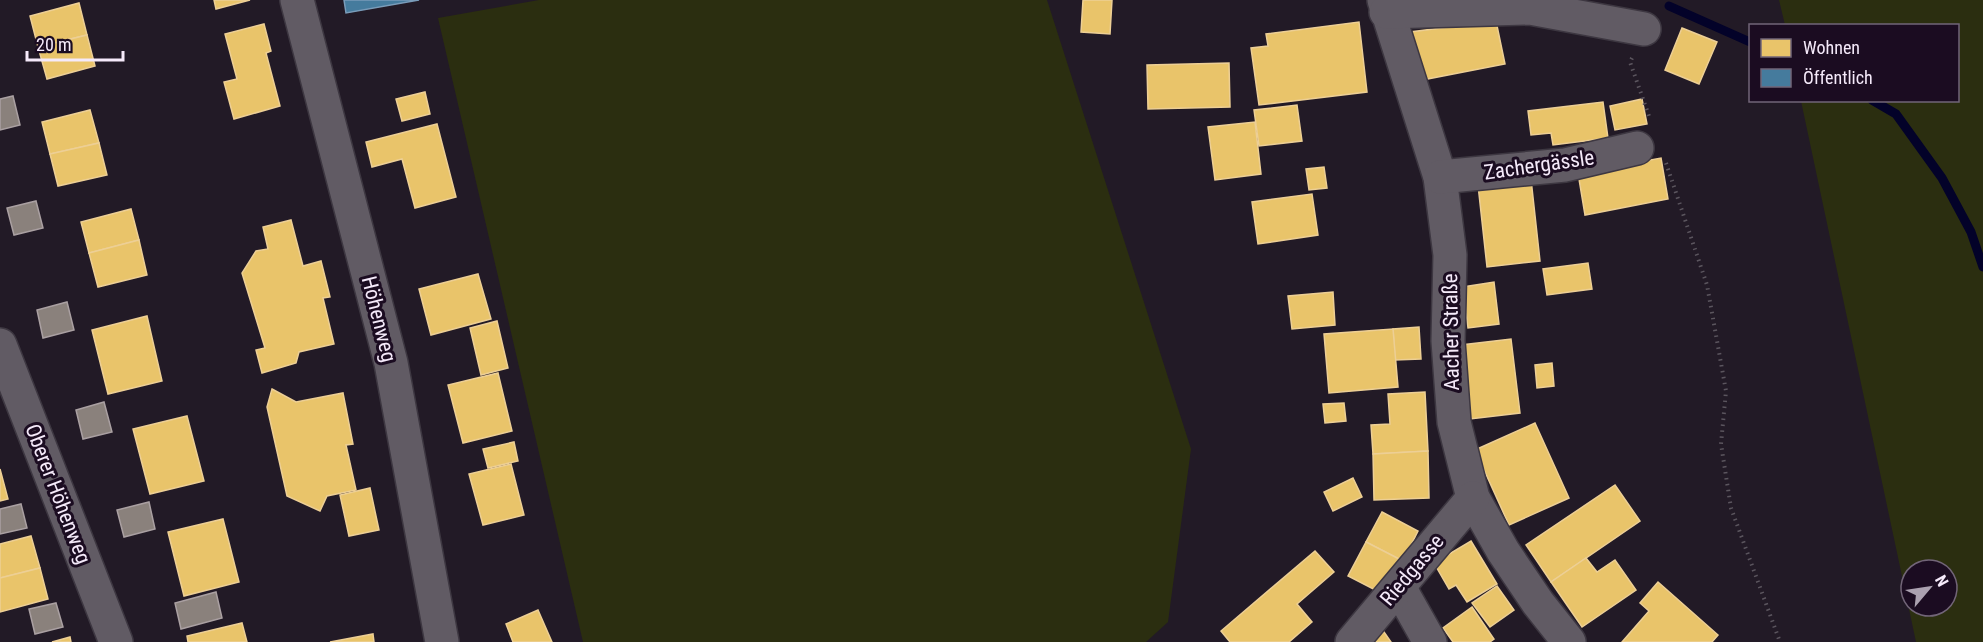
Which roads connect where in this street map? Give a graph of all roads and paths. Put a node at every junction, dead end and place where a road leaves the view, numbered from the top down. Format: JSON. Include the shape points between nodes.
{"nodes":[{"id":1,"x":297,"y":0,"type":"edge"},
{"id":2,"x":1385,"y":6,"type":"edge"},
{"id":3,"x":1644,"y":28,"type":"joint"},
{"id":4,"x":1651,"y":143,"type":"junction"},
{"id":5,"x":1440,"y":177,"type":"junction"},
{"id":6,"x":0,"y":345,"type":"edge"},
{"id":7,"x":1473,"y":498,"type":"junction"},
{"id":8,"x":1399,"y":587,"type":"junction"},
{"id":9,"x":116,"y":642,"type":"edge"},
{"id":10,"x":442,"y":642,"type":"edge"},
{"id":11,"x":1352,"y":642,"type":"edge"},
{"id":12,"x":1430,"y":642,"type":"edge"},
{"id":13,"x":1569,"y":642,"type":"edge"},
{"id":14,"x":1780,"y":642,"type":"edge"}],
"edges":[{"from":1,"to":10,"type":"street","name":"Höhenweg","via":[[391,363]]},
{"from":2,"to":3,"type":"street","via":[[1530,8]]},
{"from":2,"to":5,"type":"street","name":"Aacher Straße"},
{"from":3,"to":4,"type":"path","via":[[1630,62]]},
{"from":4,"to":5,"type":"street","name":"Zachergässle","via":[[1565,165]]},
{"from":4,"to":14,"type":"path","via":[[1707,285],[1726,391],[1721,444],[1731,508]]},
{"from":5,"to":7,"type":"street","name":"Aacher Straße","via":[[1450,255],[1448,341],[1454,422]]},
{"from":6,"to":9,"type":"street","name":"Oberer Höhenweg"},
{"from":7,"to":8,"type":"street","name":"Riedgasse"},
{"from":7,"to":13,"type":"street","name":"Aacher Straße","via":[[1503,551]]},
{"from":8,"to":11,"type":"street","name":"Riedgasse"},
{"from":8,"to":12,"type":"street"}]}
